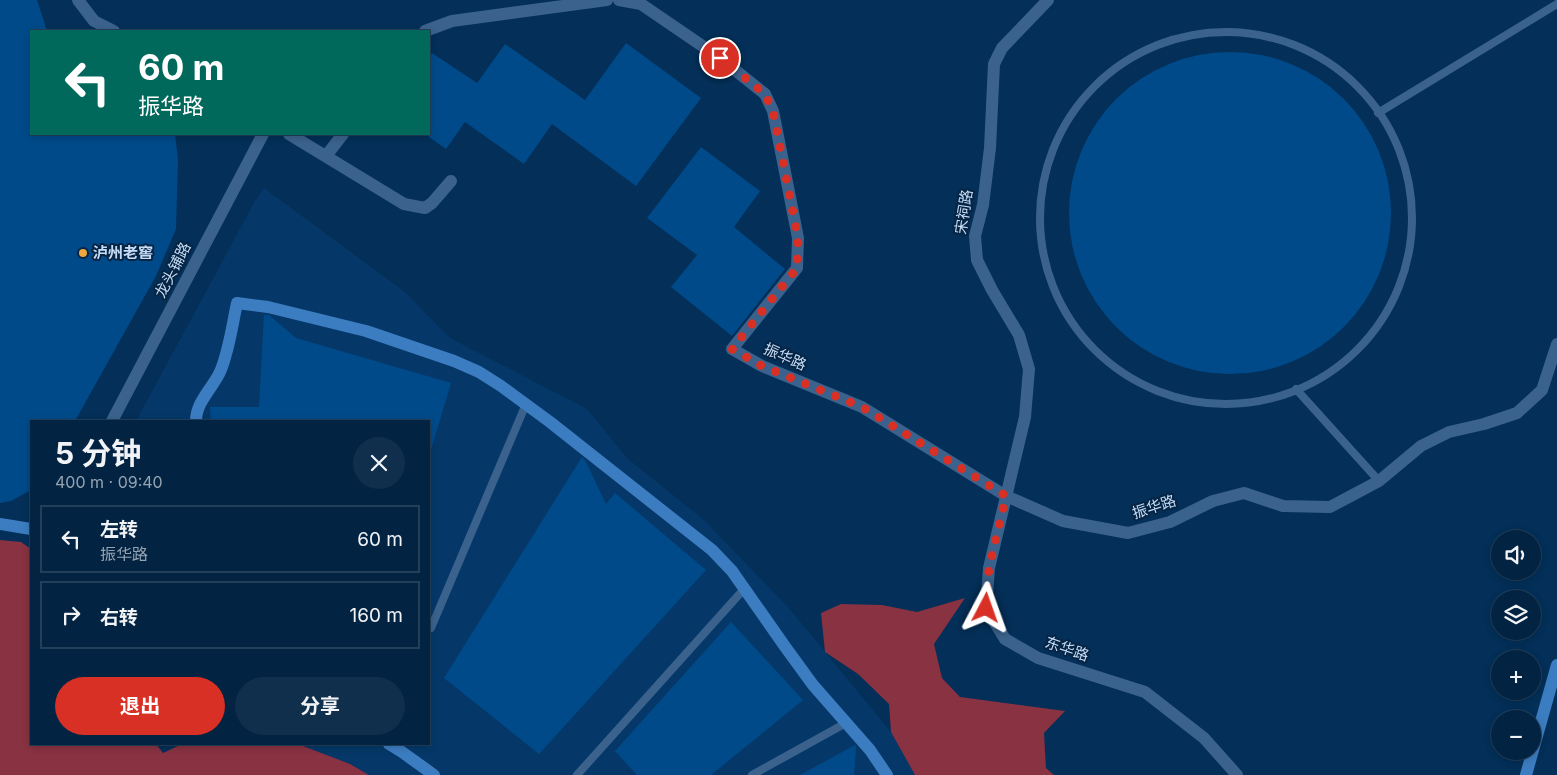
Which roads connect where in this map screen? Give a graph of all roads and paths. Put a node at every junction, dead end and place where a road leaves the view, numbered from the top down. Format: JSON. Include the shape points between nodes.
{"nodes":[{"id":1,"x":78,"y":0,"type":"edge"},
{"id":2,"x":607,"y":0,"type":"edge"},
{"id":3,"x":619,"y":0,"type":"edge"},
{"id":4,"x":1048,"y":0,"type":"edge"},
{"id":5,"x":1557,"y":4,"type":"edge"},
{"id":6,"x":112,"y":30,"type":"edge"},
{"id":7,"x":427,"y":30,"type":"edge"},
{"id":8,"x":1378,"y":113,"type":"junction"},
{"id":9,"x":261,"y":135,"type":"edge"},
{"id":10,"x":291,"y":135,"type":"edge"},
{"id":11,"x":343,"y":135,"type":"edge"},
{"id":12,"x":326,"y":156,"type":"junction"},
{"id":13,"x":451,"y":181,"type":"dead end"},
{"id":14,"x":1557,"y":344,"type":"edge"},
{"id":15,"x":1296,"y":389,"type":"junction"},
{"id":16,"x":526,"y":404,"type":"junction"},
{"id":17,"x":113,"y":420,"type":"edge"},
{"id":18,"x":196,"y":420,"type":"edge"},
{"id":19,"x":1378,"y":481,"type":"junction"},
{"id":20,"x":1006,"y":496,"type":"junction"},
{"id":21,"x":0,"y":524,"type":"edge"},
{"id":22,"x":30,"y":529,"type":"edge"},
{"id":23,"x":744,"y":589,"type":"junction"},
{"id":24,"x":430,"y":628,"type":"dead end"},
{"id":25,"x":1557,"y":665,"type":"edge"},
{"id":26,"x":846,"y":723,"type":"junction"},
{"id":27,"x":391,"y":745,"type":"edge"},
{"id":28,"x":434,"y":775,"type":"edge"},
{"id":29,"x":577,"y":775,"type":"edge"},
{"id":30,"x":752,"y":775,"type":"edge"},
{"id":31,"x":887,"y":775,"type":"edge"},
{"id":32,"x":1237,"y":775,"type":"edge"},
{"id":33,"x":1526,"y":775,"type":"edge"}],
"edges":[{"from":1,"to":6,"type":"street","via":[[94,21]]},
{"from":2,"to":7,"type":"street","via":[[452,20]]},
{"from":3,"to":20,"type":"street","name":"振华路","via":[[641,4],[720,58],[765,94],[773,111],[798,238],[797,268],[732,349],[762,366],[862,407]]},
{"from":4,"to":20,"type":"street","name":"宋祠路","via":[[1002,48],[994,64],[990,148],[983,205],[975,236],[977,260],[1019,335],[1029,369],[1025,417]]},
{"from":5,"to":8,"type":"lane"},
{"from":8,"to":15,"type":"lane","via":[[1400,150],[1414,213],[1404,277],[1374,334],[1325,378]]},
{"from":8,"to":15,"type":"lane","via":[[1366,94],[1316,54],[1254,32],[1195,32],[1139,51],[1092,86],[1058,134],[1040,190],[1040,249],[1060,305],[1095,352],[1143,386],[1200,404],[1265,402]]},
{"from":9,"to":17,"type":"street","name":"龙头铺路"},
{"from":10,"to":12,"type":"street"},
{"from":11,"to":12,"type":"street"},
{"from":12,"to":13,"type":"street","via":[[404,204],[425,208]]},
{"from":14,"to":19,"type":"street","name":"振华路","via":[[1542,390],[1518,413],[1449,432],[1421,446]]},
{"from":15,"to":19,"type":"lane"},
{"from":16,"to":18,"type":"street","via":[[479,372],[454,361],[366,331],[268,307],[237,303],[220,372],[199,405]]},
{"from":16,"to":23,"type":"street","via":[[712,550]]},
{"from":16,"to":24,"type":"lane"},
{"from":19,"to":20,"type":"street","name":"振华路","via":[[1330,507],[1283,506],[1244,493],[1213,501],[1170,522],[1128,533],[1064,521]]},
{"from":20,"to":32,"type":"street","name":"东华路","via":[[989,568],[986,608],[1005,639],[1038,658],[1145,692],[1204,738]]},
{"from":21,"to":22,"type":"street"},
{"from":23,"to":26,"type":"street","via":[[813,685]]},
{"from":23,"to":29,"type":"lane"},
{"from":25,"to":33,"type":"street"},
{"from":26,"to":30,"type":"lane"},
{"from":26,"to":31,"type":"street"},
{"from":27,"to":28,"type":"street"}]}
